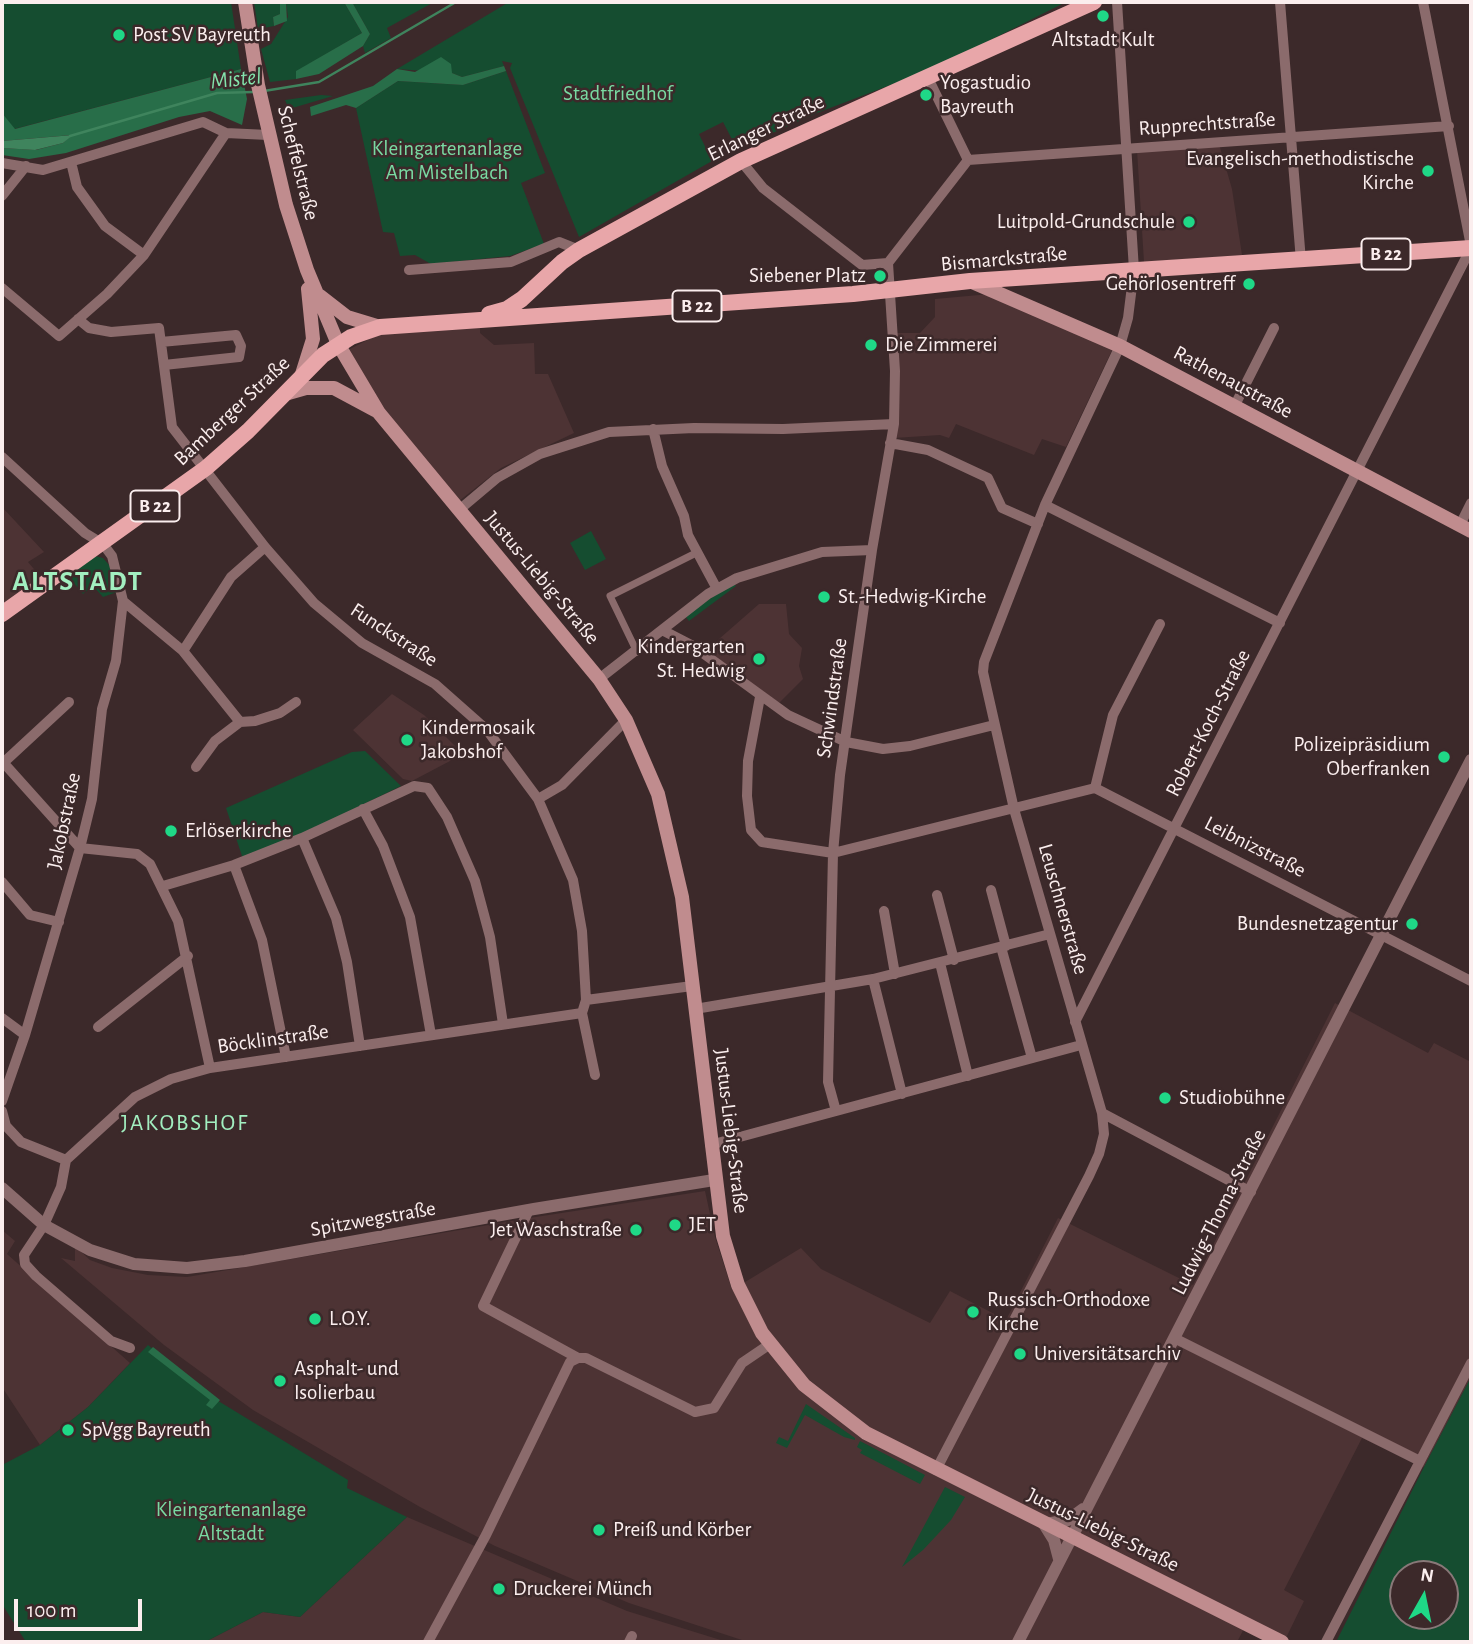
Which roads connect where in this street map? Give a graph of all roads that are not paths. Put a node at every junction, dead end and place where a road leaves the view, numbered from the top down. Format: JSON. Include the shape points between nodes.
{"nodes":[{"id":1,"x":245,"y":2,"type":"edge"},
{"id":2,"x":1094,"y":2,"type":"edge"},
{"id":3,"x":1116,"y":2,"type":"edge"},
{"id":4,"x":1280,"y":2,"type":"edge"},
{"id":5,"x":1423,"y":2,"type":"edge"},
{"id":6,"x":927,"y":76,"type":"junction"},
{"id":7,"x":1449,"y":126,"type":"junction"},
{"id":8,"x":226,"y":133,"type":"junction"},
{"id":9,"x":268,"y":135,"type":"junction"},
{"id":10,"x":1291,"y":138,"type":"junction"},
{"id":11,"x":1128,"y":149,"type":"junction"},
{"id":12,"x":968,"y":160,"type":"junction"},
{"id":13,"x":741,"y":161,"type":"junction"},
{"id":14,"x":71,"y":162,"type":"junction"},
{"id":15,"x":2,"y":163,"type":"edge"},
{"id":16,"x":26,"y":166,"type":"junction"},
{"id":17,"x":2,"y":196,"type":"edge"},
{"id":18,"x":1471,"y":247,"type":"edge"},
{"id":19,"x":579,"y":250,"type":"junction"},
{"id":20,"x":144,"y":255,"type":"junction"},
{"id":21,"x":1301,"y":261,"type":"junction"},
{"id":22,"x":888,"y":263,"type":"junction"},
{"id":23,"x":307,"y":270,"type":"junction"},
{"id":24,"x":409,"y":270,"type":"dead end"},
{"id":25,"x":1134,"y":270,"type":"junction"},
{"id":26,"x":1030,"y":277,"type":"junction"},
{"id":27,"x":976,"y":284,"type":"junction"},
{"id":28,"x":2,"y":288,"type":"edge"},
{"id":29,"x":314,"y":290,"type":"junction"},
{"id":30,"x":891,"y":290,"type":"junction"},
{"id":31,"x":530,"y":292,"type":"junction"},
{"id":32,"x":1026,"y":304,"type":"junction"},
{"id":33,"x":541,"y":317,"type":"junction"},
{"id":34,"x":78,"y":319,"type":"junction"},
{"id":35,"x":473,"y":319,"type":"junction"},
{"id":36,"x":380,"y":327,"type":"junction"},
{"id":37,"x":1274,"y":328,"type":"dead end"},
{"id":38,"x":161,"y":342,"type":"junction"},
{"id":39,"x":338,"y":344,"type":"junction"},
{"id":40,"x":1120,"y":346,"type":"junction"},
{"id":41,"x":164,"y":365,"type":"junction"},
{"id":42,"x":302,"y":374,"type":"junction"},
{"id":43,"x":285,"y":394,"type":"junction"},
{"id":44,"x":1234,"y":407,"type":"junction"},
{"id":45,"x":379,"y":413,"type":"junction"},
{"id":46,"x":894,"y":424,"type":"junction"},
{"id":47,"x":653,"y":429,"type":"junction"},
{"id":48,"x":890,"y":443,"type":"junction"},
{"id":49,"x":2,"y":457,"type":"edge"},
{"id":50,"x":206,"y":468,"type":"junction"},
{"id":51,"x":1357,"y":472,"type":"junction"},
{"id":52,"x":1471,"y":503,"type":"edge"},
{"id":53,"x":1045,"y":505,"type":"junction"},
{"id":54,"x":459,"y":510,"type":"junction"},
{"id":55,"x":1038,"y":524,"type":"junction"},
{"id":56,"x":1466,"y":528,"type":"edge"},
{"id":57,"x":103,"y":544,"type":"junction"},
{"id":58,"x":265,"y":547,"type":"junction"},
{"id":59,"x":872,"y":550,"type":"junction"},
{"id":60,"x":696,"y":553,"type":"junction"},
{"id":61,"x":717,"y":589,"type":"junction"},
{"id":62,"x":123,"y":601,"type":"junction"},
{"id":63,"x":2,"y":614,"type":"edge"},
{"id":64,"x":1280,"y":623,"type":"junction"},
{"id":65,"x":1160,"y":624,"type":"dead end"},
{"id":66,"x":664,"y":631,"type":"junction"},
{"id":67,"x":183,"y":651,"type":"junction"},
{"id":68,"x":637,"y":652,"type":"junction"},
{"id":69,"x":599,"y":680,"type":"junction"},
{"id":70,"x":760,"y":697,"type":"junction"},
{"id":71,"x":69,"y":702,"type":"dead end"},
{"id":72,"x":296,"y":702,"type":"dead end"},
{"id":73,"x":626,"y":720,"type":"junction"},
{"id":74,"x":240,"y":722,"type":"junction"},
{"id":75,"x":994,"y":725,"type":"junction"},
{"id":76,"x":846,"y":742,"type":"junction"},
{"id":77,"x":1471,"y":760,"type":"edge"},
{"id":78,"x":2,"y":762,"type":"edge"},
{"id":79,"x":196,"y":767,"type":"dead end"},
{"id":80,"x":1095,"y":788,"type":"junction"},
{"id":81,"x":538,"y":799,"type":"junction"},
{"id":82,"x":363,"y":809,"type":"junction"},
{"id":83,"x":1014,"y":809,"type":"junction"},
{"id":84,"x":1176,"y":829,"type":"junction"},
{"id":85,"x":302,"y":838,"type":"junction"},
{"id":86,"x":80,"y":848,"type":"junction"},
{"id":87,"x":832,"y":853,"type":"junction"},
{"id":88,"x":234,"y":865,"type":"junction"},
{"id":89,"x":2,"y":882,"type":"edge"},
{"id":90,"x":163,"y":886,"type":"junction"},
{"id":91,"x":991,"y":890,"type":"dead end"},
{"id":92,"x":937,"y":895,"type":"dead end"},
{"id":93,"x":884,"y":911,"type":"dead end"},
{"id":94,"x":59,"y":922,"type":"junction"},
{"id":95,"x":1383,"y":933,"type":"junction"},
{"id":96,"x":1050,"y":934,"type":"junction"},
{"id":97,"x":1004,"y":946,"type":"junction"},
{"id":98,"x":188,"y":956,"type":"junction"},
{"id":99,"x":954,"y":960,"type":"junction"},
{"id":100,"x":940,"y":963,"type":"junction"},
{"id":101,"x":895,"y":974,"type":"junction"},
{"id":102,"x":873,"y":979,"type":"junction"},
{"id":103,"x":1471,"y":981,"type":"edge"},
{"id":104,"x":692,"y":986,"type":"junction"},
{"id":105,"x":830,"y":987,"type":"junction"},
{"id":106,"x":1090,"y":990,"type":"junction"},
{"id":107,"x":1068,"y":998,"type":"junction"},
{"id":108,"x":586,"y":1000,"type":"junction"},
{"id":109,"x":695,"y":1009,"type":"junction"},
{"id":110,"x":582,"y":1013,"type":"junction"},
{"id":111,"x":2,"y":1018,"type":"edge"},
{"id":112,"x":1075,"y":1022,"type":"junction"},
{"id":113,"x":503,"y":1024,"type":"junction"},
{"id":114,"x":97,"y":1027,"type":"dead end"},
{"id":115,"x":25,"y":1035,"type":"junction"},
{"id":116,"x":431,"y":1035,"type":"junction"},
{"id":117,"x":1081,"y":1045,"type":"junction"},
{"id":118,"x":360,"y":1046,"type":"junction"},
{"id":119,"x":286,"y":1057,"type":"junction"},
{"id":120,"x":1032,"y":1058,"type":"junction"},
{"id":121,"x":210,"y":1068,"type":"junction"},
{"id":122,"x":595,"y":1075,"type":"dead end"},
{"id":123,"x":968,"y":1076,"type":"junction"},
{"id":124,"x":902,"y":1094,"type":"junction"},
{"id":125,"x":2,"y":1101,"type":"edge"},
{"id":126,"x":2,"y":1111,"type":"edge"},
{"id":127,"x":836,"y":1111,"type":"junction"},
{"id":128,"x":1102,"y":1113,"type":"junction"},
{"id":129,"x":710,"y":1145,"type":"junction"},
{"id":130,"x":66,"y":1160,"type":"junction"},
{"id":131,"x":714,"y":1180,"type":"junction"},
{"id":132,"x":2,"y":1188,"type":"edge"},
{"id":133,"x":1251,"y":1192,"type":"junction"},
{"id":134,"x":529,"y":1210,"type":"junction"},
{"id":135,"x":44,"y":1225,"type":"junction"},
{"id":136,"x":1175,"y":1339,"type":"junction"},
{"id":137,"x":769,"y":1344,"type":"junction"},
{"id":138,"x":130,"y":1348,"type":"dead end"},
{"id":139,"x":578,"y":1358,"type":"junction"},
{"id":140,"x":1471,"y":1363,"type":"edge"},
{"id":141,"x":1420,"y":1461,"type":"junction"},
{"id":142,"x":936,"y":1470,"type":"junction"},
{"id":143,"x":1088,"y":1504,"type":"junction"},
{"id":144,"x":1044,"y":1524,"type":"junction"},
{"id":145,"x":1071,"y":1536,"type":"junction"},
{"id":146,"x":1059,"y":1559,"type":"junction"},
{"id":147,"x":1020,"y":1638,"type":"edge"},
{"id":148,"x":428,"y":1642,"type":"edge"},
{"id":149,"x":1282,"y":1642,"type":"edge"},
{"id":150,"x":1326,"y":1642,"type":"edge"}],
"edges":[{"from":1,"to":9,"type":"main road","name":"Scheffelstraße"},
{"from":2,"to":6,"type":"main road","name":"Erlanger Straße","number":"B 22"},
{"from":3,"to":11,"type":"street","name":"Leuschnerstraße"},
{"from":4,"to":10,"type":"street"},
{"from":5,"to":7,"type":"street"},
{"from":6,"to":12,"type":"street"},
{"from":6,"to":13,"type":"main road","name":"Erlanger Straße","number":"B 22"},
{"from":7,"to":10,"type":"street","name":"Rupprechtstraße"},
{"from":7,"to":18,"type":"street"},
{"from":8,"to":9,"type":"street"},
{"from":8,"to":14,"type":"street","via":[[203,122]]},
{"from":8,"to":20,"type":"street"},
{"from":9,"to":23,"type":"main road","name":"Scheffelstraße"},
{"from":10,"to":11,"type":"street","name":"Rupprechtstraße"},
{"from":10,"to":21,"type":"street"},
{"from":11,"to":12,"type":"street","name":"Rupprechtstraße"},
{"from":11,"to":25,"type":"street","name":"Leuschnerstraße"},
{"from":12,"to":22,"type":"street"},
{"from":13,"to":19,"type":"main road","name":"Erlanger Straße","number":"B 22"},
{"from":13,"to":22,"type":"street","via":[[763,188],[862,265]]},
{"from":14,"to":16,"type":"street","via":[[43,170]]},
{"from":14,"to":20,"type":"street","via":[[77,187],[105,226]]},
{"from":15,"to":16,"type":"street"},
{"from":16,"to":17,"type":"street"},
{"from":18,"to":21,"type":"main road","name":"Bismarckstraße","number":"B 22"},
{"from":18,"to":51,"type":"street","name":"Robert-Koch-Straße"},
{"from":19,"to":24,"type":"street","via":[[559,242],[511,261]]},
{"from":19,"to":31,"type":"main road","name":"Erlanger Straße","number":"B 22"},
{"from":20,"to":34,"type":"street"},
{"from":21,"to":25,"type":"main road","name":"Bismarckstraße","number":"B 22"},
{"from":22,"to":30,"type":"street"},
{"from":23,"to":29,"type":"main road","name":"Scheffelstraße"},
{"from":23,"to":42,"type":"main road","via":[[314,332]]},
{"from":25,"to":26,"type":"main road","name":"Bismarckstraße","number":"B 22"},
{"from":25,"to":40,"type":"street","name":"Leuschnerstraße"},
{"from":26,"to":27,"type":"main road","name":"Bismarckstraße","number":"B 22"},
{"from":26,"to":32,"type":"main road","via":[[1022,291]]},
{"from":27,"to":30,"type":"main road","name":"Bismarckstraße","number":"B 22"},
{"from":27,"to":32,"type":"main road","name":"Rathenaustraße"},
{"from":28,"to":34,"type":"street","via":[[59,336]]},
{"from":29,"to":36,"type":"main road","via":[[347,317]]},
{"from":29,"to":39,"type":"main road","name":"Scheffelstraße"},
{"from":30,"to":33,"type":"main road","name":"Bismarckstraße","number":"B 22"},
{"from":30,"to":46,"type":"street","name":"Schwindstraße"},
{"from":31,"to":33,"type":"main road"},
{"from":31,"to":35,"type":"main road","name":"Erlanger Straße","number":"B 22","via":[[507,309]]},
{"from":32,"to":40,"type":"main road","name":"Rathenaustraße"},
{"from":33,"to":35,"type":"main road","number":"B 22"},
{"from":34,"to":38,"type":"street","via":[[89,328],[111,332],[159,328]]},
{"from":35,"to":36,"type":"main road","number":"B 22"},
{"from":36,"to":39,"type":"main road","number":"B 22"},
{"from":37,"to":44,"type":"street"},
{"from":38,"to":41,"type":"street","name":"Funckstraße"},
{"from":38,"to":41,"type":"street","via":[[236,335],[242,346],[239,357]]},
{"from":39,"to":42,"type":"main road","name":"Bamberger Straße","number":"B 22"},
{"from":39,"to":45,"type":"main road","name":"Scheffelstraße"},
{"from":40,"to":44,"type":"main road","name":"Rathenaustraße"},
{"from":40,"to":53,"type":"street","name":"Leuschnerstraße"},
{"from":41,"to":50,"type":"street","name":"Funckstraße","via":[[172,427]]},
{"from":42,"to":43,"type":"main road","name":"Bamberger Straße","number":"B 22"},
{"from":43,"to":45,"type":"main road","via":[[334,388]]},
{"from":43,"to":50,"type":"main road","name":"Bamberger Straße","number":"B 22"},
{"from":44,"to":51,"type":"main road","name":"Rathenaustraße"},
{"from":45,"to":54,"type":"main road","name":"Justus-Liebig-Straße"},
{"from":46,"to":47,"type":"street"},
{"from":46,"to":48,"type":"street","name":"Schwindstraße"},
{"from":47,"to":54,"type":"street","via":[[609,432],[552,449],[497,478]]},
{"from":47,"to":60,"type":"street","via":[[662,466]]},
{"from":48,"to":55,"type":"street","via":[[928,450],[988,478],[1002,508]]},
{"from":48,"to":59,"type":"street","name":"Schwindstraße"},
{"from":49,"to":57,"type":"street"},
{"from":50,"to":57,"type":"main road","name":"Bamberger Straße","number":"B 22"},
{"from":50,"to":58,"type":"street","name":"Funckstraße"},
{"from":51,"to":56,"type":"main road","name":"Rathenaustraße"},
{"from":51,"to":64,"type":"street","name":"Robert-Koch-Straße"},
{"from":52,"to":56,"type":"street"},
{"from":53,"to":55,"type":"street","name":"Leuschnerstraße"},
{"from":53,"to":64,"type":"street"},
{"from":54,"to":69,"type":"main road","name":"Justus-Liebig-Straße"},
{"from":55,"to":75,"type":"street","name":"Leuschnerstraße","via":[[984,662]]},
{"from":57,"to":62,"type":"street","name":"Jakobstraße","via":[[112,556]]},
{"from":57,"to":63,"type":"main road","name":"Bamberger Straße","number":"B 22"},
{"from":58,"to":67,"type":"street","via":[[230,577]]},
{"from":58,"to":81,"type":"street","name":"Funckstraße","via":[[314,603],[362,643],[435,684],[486,730]]},
{"from":59,"to":61,"type":"street","via":[[802,556]]},
{"from":59,"to":76,"type":"street","name":"Schwindstraße"},
{"from":60,"to":61,"type":"street"},
{"from":60,"to":68,"type":"street","via":[[610,596]]},
{"from":61,"to":66,"type":"street"},
{"from":62,"to":67,"type":"street"},
{"from":62,"to":86,"type":"street","name":"Jakobstraße"},
{"from":64,"to":84,"type":"street","name":"Robert-Koch-Straße"},
{"from":65,"to":80,"type":"street","via":[[1113,715]]},
{"from":66,"to":68,"type":"street"},
{"from":66,"to":70,"type":"street","via":[[727,669]]},
{"from":67,"to":74,"type":"street"},
{"from":68,"to":69,"type":"street"},
{"from":69,"to":73,"type":"main road","name":"Justus-Liebig-Straße"},
{"from":70,"to":76,"type":"street"},
{"from":70,"to":87,"type":"street","via":[[748,761],[751,830],[762,842]]},
{"from":71,"to":78,"type":"street"},
{"from":72,"to":74,"type":"street","via":[[255,722]]},
{"from":73,"to":81,"type":"street","via":[[562,785]]},
{"from":73,"to":104,"type":"main road","name":"Justus-Liebig-Straße","via":[[668,825]]},
{"from":74,"to":79,"type":"street","via":[[215,741]]},
{"from":75,"to":76,"type":"street","via":[[910,746],[883,749]]},
{"from":75,"to":83,"type":"street","name":"Leuschnerstraße"},
{"from":76,"to":87,"type":"street","name":"Schwindstraße"},
{"from":77,"to":95,"type":"street","name":"Ludwig-Thoma-Straße"},
{"from":78,"to":86,"type":"street"},
{"from":80,"to":83,"type":"street"},
{"from":80,"to":84,"type":"street","name":"Leibnizstraße"},
{"from":81,"to":108,"type":"street","name":"Funckstraße","via":[[573,880]]},
{"from":82,"to":85,"type":"street"},
{"from":82,"to":113,"type":"street","via":[[414,786],[428,788],[447,817],[475,881],[490,937]]},
{"from":82,"to":116,"type":"street","via":[[383,846],[410,917]]},
{"from":83,"to":87,"type":"street"},
{"from":83,"to":96,"type":"street","name":"Leuschnerstraße"},
{"from":84,"to":95,"type":"street","name":"Leibnizstraße"},
{"from":84,"to":106,"type":"street","name":"Robert-Koch-Straße"},
{"from":85,"to":88,"type":"street"},
{"from":85,"to":118,"type":"street","via":[[336,918]]},
{"from":86,"to":90,"type":"street","via":[[137,853]]},
{"from":86,"to":94,"type":"street","name":"Jakobstraße"},
{"from":87,"to":105,"type":"street","name":"Schwindstraße"},
{"from":88,"to":90,"type":"street"},
{"from":88,"to":119,"type":"street","via":[[262,940]]},
{"from":89,"to":94,"type":"street","via":[[30,915]]},
{"from":90,"to":98,"type":"street"},
{"from":91,"to":97,"type":"street"},
{"from":92,"to":99,"type":"street"},
{"from":93,"to":101,"type":"street"},
{"from":94,"to":115,"type":"street","name":"Jakobstraße"},
{"from":95,"to":103,"type":"street","name":"Leibnizstraße"},
{"from":95,"to":133,"type":"street","name":"Ludwig-Thoma-Straße"},
{"from":96,"to":97,"type":"street"},
{"from":96,"to":107,"type":"street","name":"Leuschnerstraße"},
{"from":97,"to":99,"type":"street"},
{"from":97,"to":120,"type":"street"},
{"from":98,"to":114,"type":"street"},
{"from":98,"to":121,"type":"street"},
{"from":99,"to":100,"type":"street"},
{"from":100,"to":101,"type":"street"},
{"from":100,"to":123,"type":"street"},
{"from":101,"to":102,"type":"street"},
{"from":102,"to":105,"type":"street"},
{"from":102,"to":124,"type":"street"},
{"from":104,"to":108,"type":"street"},
{"from":104,"to":109,"type":"main road","name":"Justus-Liebig-Straße"},
{"from":105,"to":109,"type":"street"},
{"from":105,"to":127,"type":"street","name":"Schwindstraße","via":[[828,1082]]},
{"from":106,"to":107,"type":"street"},
{"from":106,"to":112,"type":"street","name":"Robert-Koch-Straße"},
{"from":107,"to":112,"type":"street","name":"Leuschnerstraße"},
{"from":108,"to":110,"type":"street"},
{"from":109,"to":129,"type":"main road","name":"Justus-Liebig-Straße"},
{"from":110,"to":113,"type":"street","name":"Böcklinstraße"},
{"from":110,"to":122,"type":"street"},
{"from":111,"to":115,"type":"street"},
{"from":112,"to":117,"type":"street","name":"Leuschnerstraße"},
{"from":113,"to":116,"type":"street","name":"Böcklinstraße"},
{"from":115,"to":125,"type":"street","name":"Jakobstraße"},
{"from":116,"to":118,"type":"street","name":"Böcklinstraße"},
{"from":117,"to":120,"type":"street"},
{"from":117,"to":128,"type":"street","name":"Leuschnerstraße"},
{"from":118,"to":119,"type":"street","name":"Böcklinstraße"},
{"from":119,"to":121,"type":"street","name":"Böcklinstraße"},
{"from":120,"to":123,"type":"street"},
{"from":121,"to":130,"type":"street","name":"Böcklinstraße","via":[[171,1079],[135,1097]]},
{"from":123,"to":124,"type":"street"},
{"from":124,"to":127,"type":"street"},
{"from":126,"to":130,"type":"street","via":[[6,1126],[21,1142]]},
{"from":127,"to":129,"type":"street"},
{"from":128,"to":133,"type":"street"},
{"from":128,"to":142,"type":"street","name":"Leuschnerstraße","via":[[1104,1134],[1099,1154]]},
{"from":129,"to":131,"type":"main road","name":"Justus-Liebig-Straße"},
{"from":130,"to":135,"type":"street","via":[[61,1187]]},
{"from":131,"to":134,"type":"street","name":"Spitzwegstraße"},
{"from":131,"to":137,"type":"main road","name":"Justus-Liebig-Straße","via":[[723,1236],[738,1285]]},
{"from":132,"to":135,"type":"street","name":"Spitzwegstraße"},
{"from":133,"to":136,"type":"street","name":"Ludwig-Thoma-Straße"},
{"from":134,"to":135,"type":"street","name":"Spitzwegstraße","via":[[187,1268],[109,1257]]},
{"from":134,"to":139,"type":"street","via":[[483,1306]]},
{"from":135,"to":138,"type":"street","via":[[27,1247],[25,1264],[111,1341]]},
{"from":136,"to":141,"type":"street"},
{"from":136,"to":143,"type":"street","name":"Ludwig-Thoma-Straße"},
{"from":137,"to":139,"type":"street","via":[[742,1363],[714,1408],[701,1412]]},
{"from":137,"to":142,"type":"main road","name":"Justus-Liebig-Straße","via":[[804,1385],[854,1426]]},
{"from":139,"to":148,"type":"street","via":[[570,1362]]},
{"from":140,"to":141,"type":"street"},
{"from":141,"to":150,"type":"street"},
{"from":142,"to":144,"type":"main road","name":"Justus-Liebig-Straße"},
{"from":143,"to":144,"type":"street","via":[[1068,1520]]},
{"from":143,"to":145,"type":"street","name":"Ludwig-Thoma-Straße"},
{"from":144,"to":145,"type":"main road","name":"Justus-Liebig-Straße"},
{"from":144,"to":146,"type":"street"},
{"from":145,"to":146,"type":"street","name":"Ludwig-Thoma-Straße"},
{"from":145,"to":149,"type":"main road","name":"Justus-Liebig-Straße"},
{"from":146,"to":147,"type":"street","name":"Ludwig-Thoma-Straße"}]}
